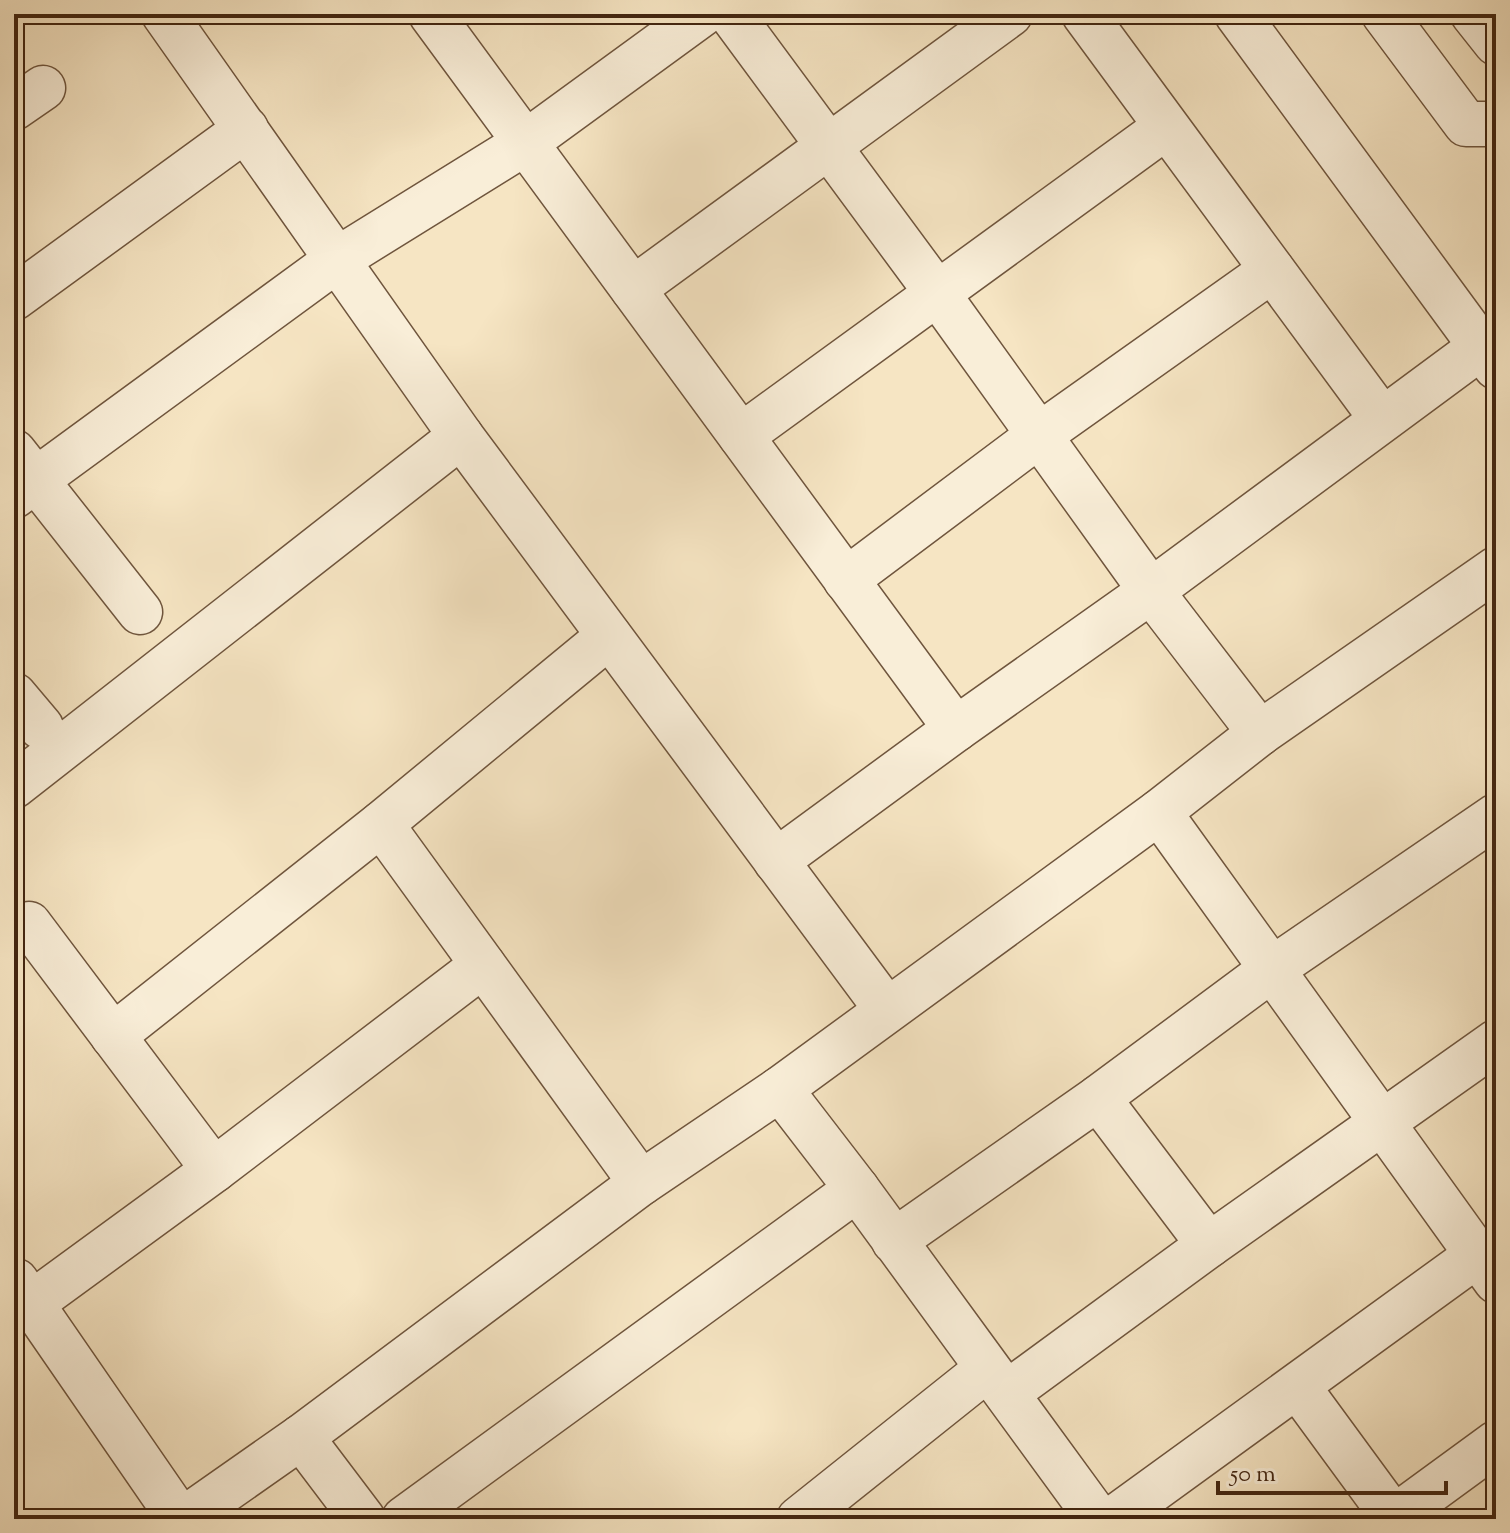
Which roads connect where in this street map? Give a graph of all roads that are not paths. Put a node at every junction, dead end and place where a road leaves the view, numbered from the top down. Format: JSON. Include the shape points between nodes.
{"nodes":[{"id":1,"x":164,"y":14,"type":"edge"},
{"id":2,"x":431,"y":14,"type":"edge"},
{"id":3,"x":702,"y":14,"type":"edge"},
{"id":4,"x":731,"y":14,"type":"edge"},
{"id":5,"x":1010,"y":14,"type":"edge"},
{"id":6,"x":1084,"y":14,"type":"edge"},
{"id":7,"x":1237,"y":14,"type":"edge"},
{"id":8,"x":1384,"y":14,"type":"edge"},
{"id":9,"x":1473,"y":14,"type":"edge"},
{"id":10,"x":1496,"y":43,"type":"edge"},
{"id":11,"x":1496,"y":124,"type":"edge"},
{"id":12,"x":1166,"y":127,"type":"junction"},
{"id":13,"x":246,"y":129,"type":"junction"},
{"id":14,"x":525,"y":143,"type":"junction"},
{"id":15,"x":828,"y":146,"type":"junction"},
{"id":16,"x":338,"y":259,"type":"junction"},
{"id":17,"x":1272,"y":270,"type":"junction"},
{"id":18,"x":633,"y":289,"type":"junction"},
{"id":19,"x":937,"y":293,"type":"junction"},
{"id":20,"x":14,"y":298,"type":"edge"},
{"id":21,"x":1489,"y":357,"type":"edge"},
{"id":22,"x":1382,"y":419,"type":"junction"},
{"id":23,"x":461,"y":436,"type":"junction"},
{"id":24,"x":741,"y":436,"type":"junction"},
{"id":25,"x":1038,"y":436,"type":"junction"},
{"id":26,"x":21,"y":476,"type":"edge"},
{"id":27,"x":1496,"y":569,"type":"edge"},
{"id":28,"x":846,"y":580,"type":"junction"},
{"id":29,"x":1151,"y":591,"type":"junction"},
{"id":30,"x":140,"y":612,"type":"dead end"},
{"id":31,"x":609,"y":636,"type":"junction"},
{"id":32,"x":956,"y":729,"type":"junction"},
{"id":33,"x":1260,"y":733,"type":"junction"},
{"id":34,"x":14,"y":786,"type":"edge"},
{"id":35,"x":1159,"y":812,"type":"junction"},
{"id":36,"x":1496,"y":816,"type":"edge"},
{"id":37,"x":381,"y":824,"type":"junction"},
{"id":38,"x":776,"y":861,"type":"junction"},
{"id":39,"x":29,"y":924,"type":"dead end"},
{"id":40,"x":483,"y":965,"type":"junction"},
{"id":41,"x":1272,"y":969,"type":"junction"},
{"id":42,"x":887,"y":1010,"type":"junction"},
{"id":43,"x":113,"y":1036,"type":"junction"},
{"id":44,"x":1496,"y":1042,"type":"edge"},
{"id":45,"x":780,"y":1089,"type":"junction"},
{"id":46,"x":1098,"y":1098,"type":"junction"},
{"id":47,"x":1384,"y":1122,"type":"junction"},
{"id":48,"x":214,"y":1170,"type":"junction"},
{"id":49,"x":641,"y":1183,"type":"junction"},
{"id":50,"x":857,"y":1189,"type":"junction"},
{"id":51,"x":894,"y":1241,"type":"junction"},
{"id":52,"x":1209,"y":1245,"type":"junction"},
{"id":53,"x":1486,"y":1268,"type":"edge"},
{"id":54,"x":23,"y":1290,"type":"edge"},
{"id":55,"x":997,"y":1381,"type":"junction"},
{"id":56,"x":1298,"y":1387,"type":"junction"},
{"id":57,"x":301,"y":1437,"type":"junction"},
{"id":58,"x":1496,"y":1443,"type":"edge"},
{"id":59,"x":1393,"y":1518,"type":"edge"},
{"id":60,"x":182,"y":1519,"type":"edge"},
{"id":61,"x":363,"y":1519,"type":"edge"},
{"id":62,"x":404,"y":1519,"type":"edge"},
{"id":63,"x":799,"y":1519,"type":"edge"},
{"id":64,"x":1098,"y":1519,"type":"edge"},
{"id":65,"x":1113,"y":1519,"type":"edge"}],
"edges":[{"from":1,"to":13,"type":"street"},
{"from":2,"to":14,"type":"street"},
{"from":3,"to":14,"type":"street"},
{"from":4,"to":15,"type":"street"},
{"from":5,"to":15,"type":"street"},
{"from":6,"to":12,"type":"street"},
{"from":7,"to":21,"type":"street"},
{"from":8,"to":11,"type":"street","via":[[1466,124]]},
{"from":9,"to":10,"type":"street"},
{"from":12,"to":17,"type":"street"},
{"from":12,"to":19,"type":"street"},
{"from":13,"to":16,"type":"street"},
{"from":13,"to":20,"type":"street"},
{"from":14,"to":16,"type":"street"},
{"from":14,"to":18,"type":"street"},
{"from":15,"to":18,"type":"street"},
{"from":15,"to":19,"type":"street"},
{"from":16,"to":23,"type":"street"},
{"from":16,"to":26,"type":"street"},
{"from":17,"to":22,"type":"street"},
{"from":17,"to":25,"type":"street"},
{"from":18,"to":24,"type":"street"},
{"from":19,"to":24,"type":"street"},
{"from":19,"to":25,"type":"street"},
{"from":21,"to":22,"type":"street"},
{"from":22,"to":29,"type":"street"},
{"from":23,"to":31,"type":"street"},
{"from":23,"to":34,"type":"street"},
{"from":24,"to":28,"type":"street"},
{"from":25,"to":28,"type":"street"},
{"from":25,"to":29,"type":"street"},
{"from":26,"to":30,"type":"street"},
{"from":27,"to":33,"type":"street"},
{"from":28,"to":32,"type":"street"},
{"from":29,"to":32,"type":"street"},
{"from":29,"to":33,"type":"street"},
{"from":31,"to":37,"type":"street"},
{"from":31,"to":38,"type":"street"},
{"from":32,"to":38,"type":"street"},
{"from":33,"to":35,"type":"street"},
{"from":35,"to":41,"type":"street"},
{"from":35,"to":42,"type":"street"},
{"from":36,"to":41,"type":"street"},
{"from":37,"to":40,"type":"street"},
{"from":37,"to":43,"type":"street"},
{"from":38,"to":42,"type":"street"},
{"from":39,"to":43,"type":"street"},
{"from":40,"to":48,"type":"street"},
{"from":40,"to":49,"type":"street"},
{"from":41,"to":46,"type":"street"},
{"from":41,"to":47,"type":"street"},
{"from":42,"to":45,"type":"street"},
{"from":43,"to":48,"type":"street"},
{"from":44,"to":47,"type":"street"},
{"from":45,"to":49,"type":"street"},
{"from":45,"to":50,"type":"street"},
{"from":46,"to":51,"type":"street"},
{"from":46,"to":52,"type":"street"},
{"from":47,"to":52,"type":"street"},
{"from":47,"to":53,"type":"street"},
{"from":48,"to":54,"type":"street"},
{"from":49,"to":57,"type":"street"},
{"from":50,"to":51,"type":"street"},
{"from":50,"to":62,"type":"street"},
{"from":51,"to":55,"type":"street"},
{"from":52,"to":55,"type":"street"},
{"from":53,"to":56,"type":"street"},
{"from":54,"to":60,"type":"street"},
{"from":55,"to":63,"type":"street"},
{"from":55,"to":64,"type":"street"},
{"from":56,"to":59,"type":"street"},
{"from":56,"to":65,"type":"street"},
{"from":57,"to":60,"type":"street"},
{"from":57,"to":61,"type":"street"},
{"from":58,"to":59,"type":"street"}]}
